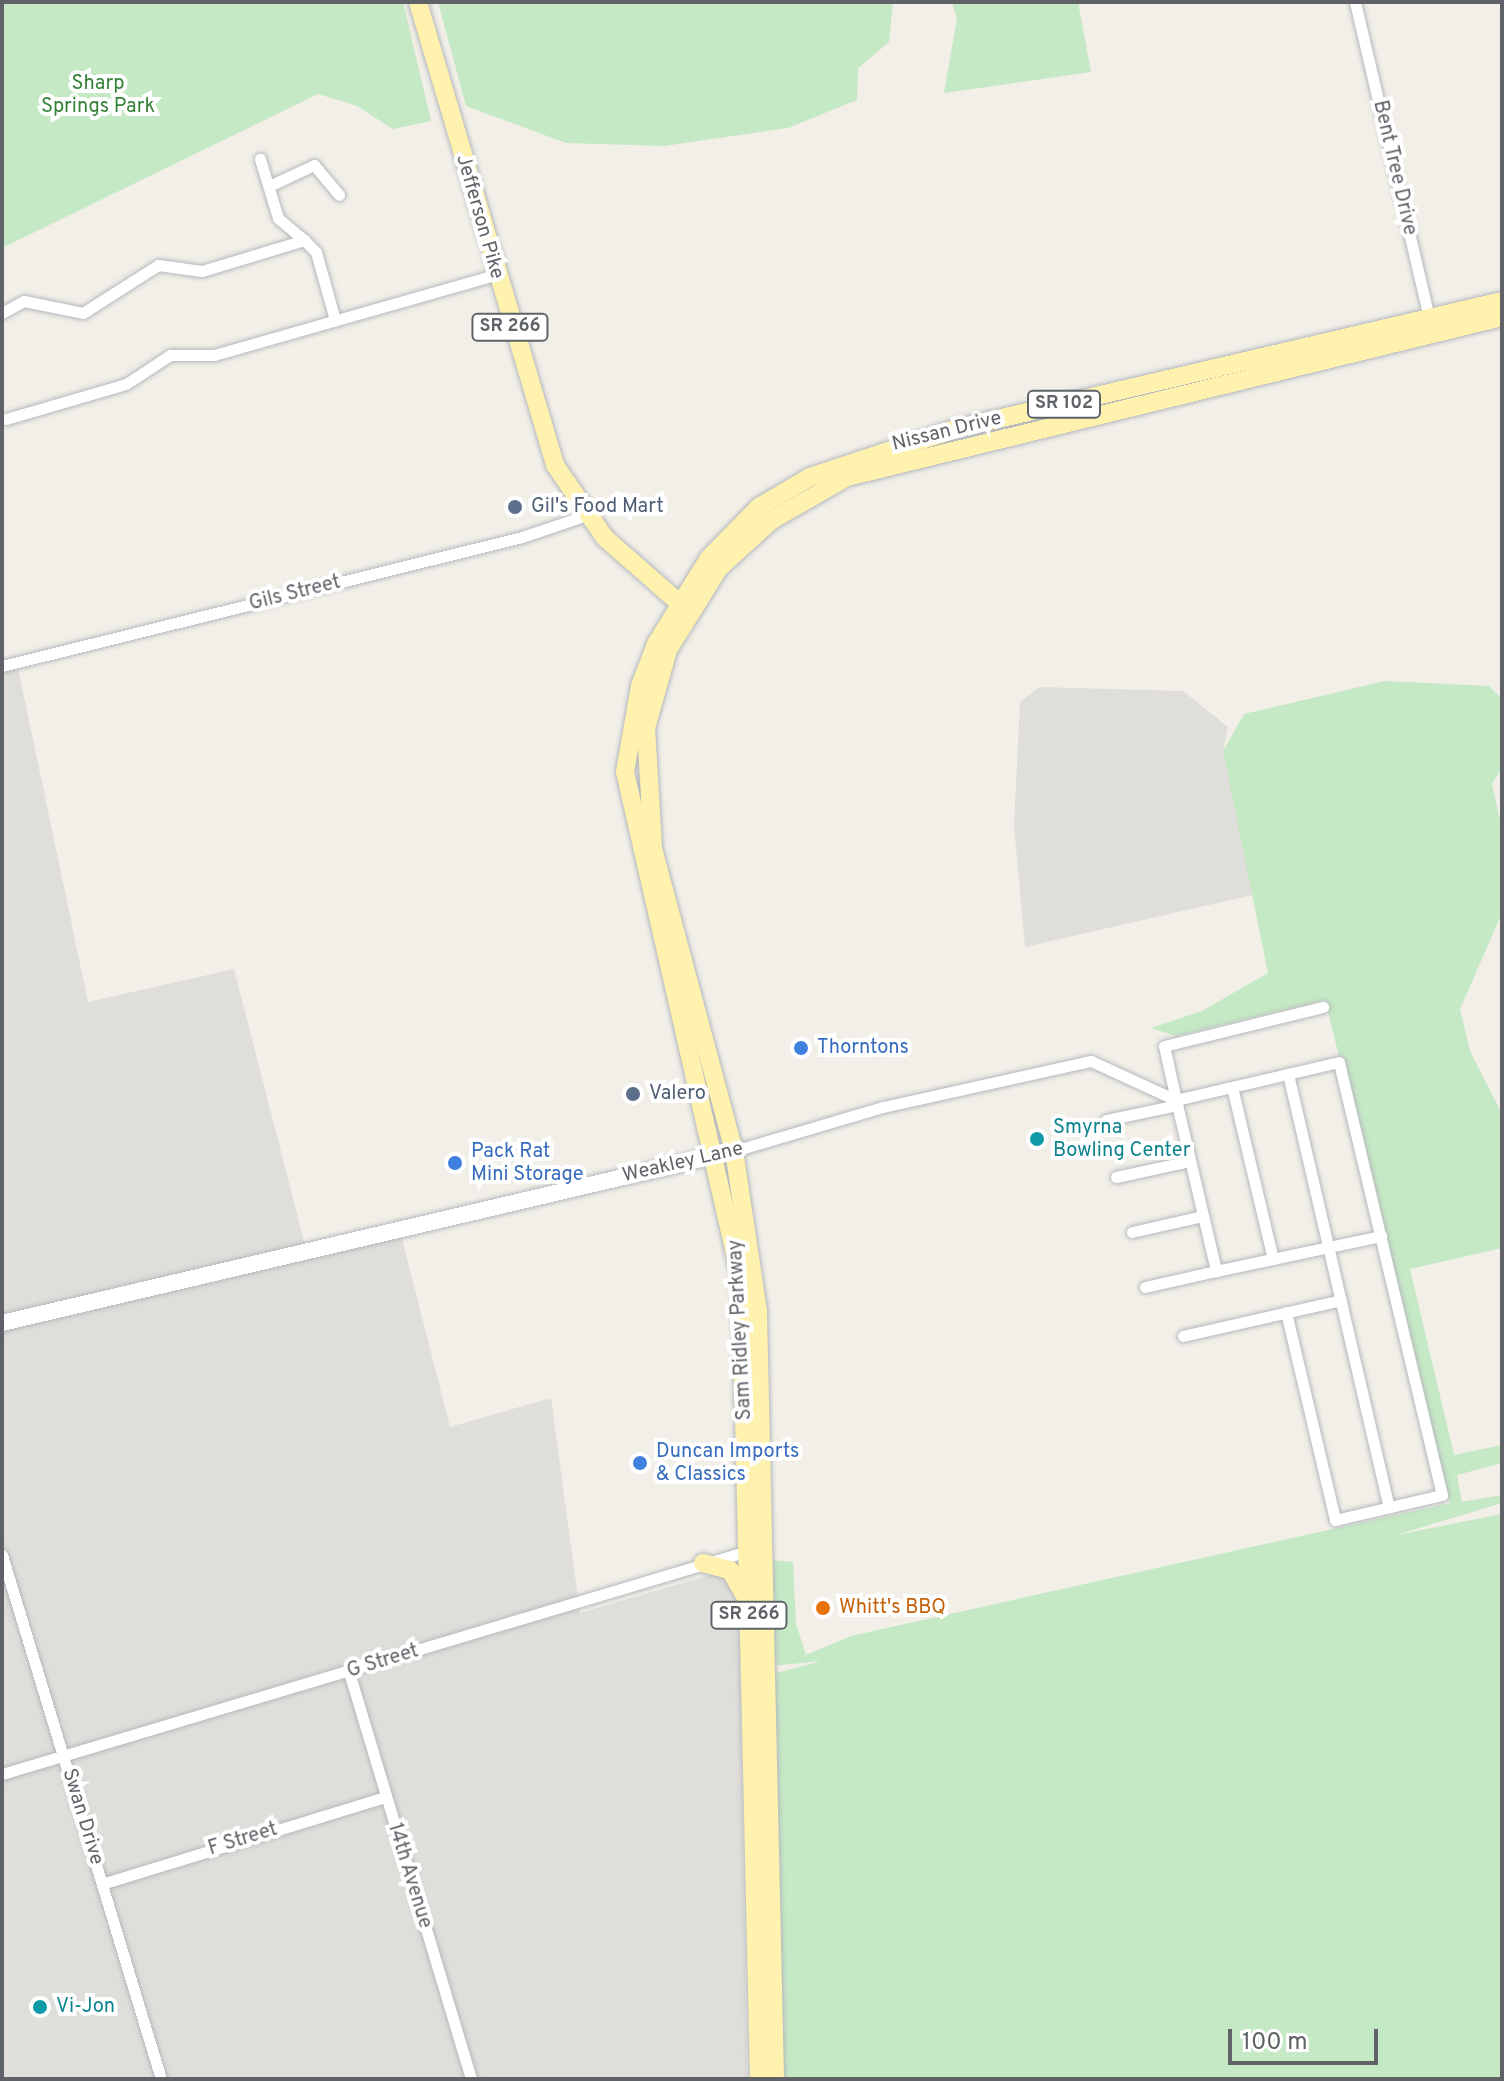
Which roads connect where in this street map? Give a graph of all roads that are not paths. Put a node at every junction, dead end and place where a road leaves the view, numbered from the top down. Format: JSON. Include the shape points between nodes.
{"nodes":[{"id":1,"x":1355,"y":2,"type":"edge"},
{"id":2,"x":420,"y":4,"type":"edge"},
{"id":3,"x":260,"y":159,"type":"dead end"},
{"id":4,"x":269,"y":186,"type":"junction"},
{"id":5,"x":339,"y":195,"type":"dead end"},
{"id":6,"x":304,"y":240,"type":"junction"},
{"id":7,"x":495,"y":275,"type":"junction"},
{"id":8,"x":1502,"y":301,"type":"edge"},
{"id":9,"x":2,"y":313,"type":"edge"},
{"id":10,"x":1502,"y":317,"type":"edge"},
{"id":11,"x":335,"y":320,"type":"junction"},
{"id":12,"x":1432,"y":326,"type":"junction"},
{"id":13,"x":6,"y":419,"type":"dead end"},
{"id":14,"x":587,"y":515,"type":"junction"},
{"id":15,"x":682,"y":607,"type":"junction"},
{"id":16,"x":2,"y":666,"type":"edge"},
{"id":17,"x":1323,"y":1007,"type":"dead end"},
{"id":18,"x":1288,"y":1074,"type":"junction"},
{"id":19,"x":1232,"y":1087,"type":"junction"},
{"id":20,"x":1177,"y":1102,"type":"junction"},
{"id":21,"x":1106,"y":1120,"type":"dead end"},
{"id":22,"x":725,"y":1153,"type":"junction"},
{"id":23,"x":1190,"y":1161,"type":"junction"},
{"id":24,"x":1116,"y":1177,"type":"dead end"},
{"id":25,"x":1203,"y":1216,"type":"junction"},
{"id":26,"x":1132,"y":1232,"type":"dead end"},
{"id":27,"x":1381,"y":1236,"type":"junction"},
{"id":28,"x":1327,"y":1248,"type":"junction"},
{"id":29,"x":1273,"y":1259,"type":"junction"},
{"id":30,"x":1216,"y":1271,"type":"junction"},
{"id":31,"x":1145,"y":1287,"type":"dead end"},
{"id":32,"x":1341,"y":1300,"type":"junction"},
{"id":33,"x":1286,"y":1312,"type":"junction"},
{"id":34,"x":2,"y":1323,"type":"edge"},
{"id":35,"x":1183,"y":1336,"type":"dead end"},
{"id":36,"x":1389,"y":1507,"type":"junction"},
{"id":37,"x":755,"y":1550,"type":"junction"},
{"id":38,"x":2,"y":1555,"type":"edge"},
{"id":39,"x":703,"y":1563,"type":"junction"},
{"id":40,"x":749,"y":1606,"type":"junction"},
{"id":41,"x":349,"y":1672,"type":"junction"},
{"id":42,"x":63,"y":1754,"type":"junction"},
{"id":43,"x":2,"y":1774,"type":"edge"},
{"id":44,"x":384,"y":1797,"type":"junction"},
{"id":45,"x":102,"y":1884,"type":"junction"},
{"id":46,"x":161,"y":2079,"type":"edge"},
{"id":47,"x":471,"y":2079,"type":"edge"},
{"id":48,"x":759,"y":2079,"type":"edge"},
{"id":49,"x":775,"y":2079,"type":"edge"}],
"edges":[{"from":1,"to":12,"type":"street","name":"Bent Tree Drive"},
{"from":2,"to":7,"type":"main road","name":"Jefferson Pike","number":"SR 266"},
{"from":3,"to":4,"type":"street"},
{"from":4,"to":5,"type":"street","via":[[314,165]]},
{"from":4,"to":6,"type":"street","via":[[278,218]]},
{"from":6,"to":9,"type":"street","via":[[202,271],[158,265],[83,313],[24,301]]},
{"from":6,"to":11,"type":"street","via":[[316,252]]},
{"from":7,"to":11,"type":"street"},
{"from":7,"to":14,"type":"main road","name":"Jefferson Pike","number":"SR 266","via":[[543,435]]},
{"from":8,"to":12,"type":"main road","name":"Nissan Drive","number":"SR 102"},
{"from":10,"to":12,"type":"main road","name":"Nissan Drive","number":"SR 102"},
{"from":11,"to":13,"type":"street","via":[[214,355],[170,355],[126,384]]},
{"from":12,"to":15,"type":"main road","name":"Nissan Drive","number":"SR 102","via":[[874,451],[759,507]]},
{"from":14,"to":15,"type":"main road","name":"Jefferson Pike","number":"SR 266"},
{"from":14,"to":16,"type":"street","name":"Gils Street"},
{"from":15,"to":22,"type":"main road","name":"Sam Ridley Parkway","number":"SR 266","via":[[640,686],[625,772],[645,882]]},
{"from":17,"to":20,"type":"street","via":[[1164,1046]]},
{"from":18,"to":19,"type":"street"},
{"from":18,"to":27,"type":"street","via":[[1339,1062]]},
{"from":18,"to":28,"type":"street"},
{"from":19,"to":20,"type":"street"},
{"from":19,"to":29,"type":"street"},
{"from":20,"to":21,"type":"street"},
{"from":20,"to":22,"type":"street","name":"Weakley Lane","via":[[1128,1074],[1091,1061],[883,1107]]},
{"from":20,"to":23,"type":"street"},
{"from":22,"to":34,"type":"main road","name":"Weakley Lane"},
{"from":22,"to":37,"type":"main road","name":"Sam Ridley Parkway","number":"SR 266","via":[[741,1280]]},
{"from":23,"to":24,"type":"street"},
{"from":23,"to":25,"type":"street"},
{"from":25,"to":26,"type":"street"},
{"from":25,"to":30,"type":"street"},
{"from":27,"to":28,"type":"street"},
{"from":27,"to":36,"type":"street","via":[[1442,1495]]},
{"from":28,"to":29,"type":"street"},
{"from":28,"to":32,"type":"street"},
{"from":29,"to":30,"type":"street"},
{"from":30,"to":31,"type":"street"},
{"from":32,"to":33,"type":"street"},
{"from":32,"to":36,"type":"street"},
{"from":33,"to":35,"type":"street"},
{"from":33,"to":36,"type":"street","via":[[1335,1520]]},
{"from":37,"to":39,"type":"street","name":"G Street"},
{"from":37,"to":40,"type":"main road","name":"Sam Ridley Parkway","number":"SR 266"},
{"from":37,"to":49,"type":"main road","name":"Sam Ridley Parkway","number":"SR 266"},
{"from":38,"to":42,"type":"street","name":"Swan Drive"},
{"from":39,"to":40,"type":"main road","via":[[730,1570]]},
{"from":39,"to":41,"type":"street","name":"G Street"},
{"from":40,"to":48,"type":"main road","name":"Sam Ridley Parkway","number":"SR 266"},
{"from":41,"to":42,"type":"street","name":"G Street"},
{"from":41,"to":44,"type":"street","name":"14th Avenue"},
{"from":42,"to":43,"type":"street","name":"G Street"},
{"from":42,"to":45,"type":"street","name":"Swan Drive"},
{"from":44,"to":45,"type":"street","name":"F Street"},
{"from":44,"to":47,"type":"street","name":"14th Avenue"},
{"from":45,"to":46,"type":"street","name":"Swan Drive"}]}
